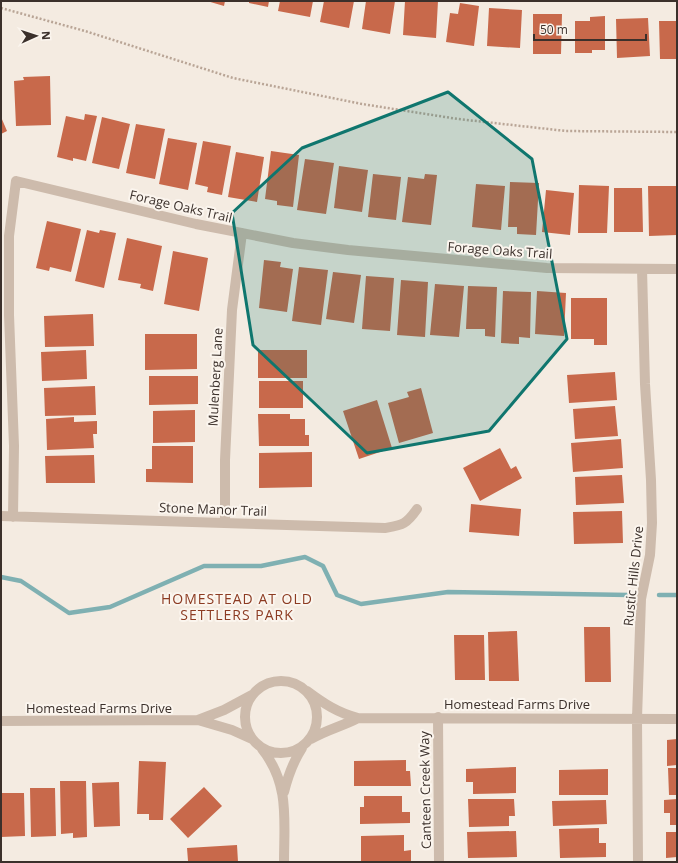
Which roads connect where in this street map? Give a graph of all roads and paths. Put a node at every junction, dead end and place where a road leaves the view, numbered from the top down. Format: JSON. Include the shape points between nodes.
{"nodes":[{"id":1,"x":1,"y":8,"type":"edge"},
{"id":2,"x":677,"y":132,"type":"edge"},
{"id":3,"x":242,"y":233,"type":"junction"},
{"id":4,"x":642,"y":269,"type":"junction"},
{"id":5,"x":677,"y":269,"type":"edge"},
{"id":6,"x":5,"y":315,"type":"edge"},
{"id":7,"x":416,"y":509,"type":"dead end"},
{"id":8,"x":1,"y":516,"type":"edge"},
{"id":9,"x":13,"y":517,"type":"junction"},
{"id":10,"x":225,"y":522,"type":"junction"},
{"id":11,"x":307,"y":691,"type":"junction"},
{"id":12,"x":252,"y":695,"type":"junction"},
{"id":13,"x":438,"y":717,"type":"junction"},
{"id":14,"x":358,"y":718,"type":"junction"},
{"id":15,"x":637,"y":718,"type":"junction"},
{"id":16,"x":677,"y":718,"type":"edge"},
{"id":17,"x":198,"y":720,"type":"junction"},
{"id":18,"x":1,"y":721,"type":"edge"},
{"id":19,"x":252,"y":739,"type":"junction"},
{"id":20,"x":308,"y":742,"type":"junction"},
{"id":21,"x":261,"y":748,"type":"junction"},
{"id":22,"x":283,"y":794,"type":"junction"},
{"id":23,"x":284,"y":862,"type":"edge"},
{"id":24,"x":439,"y":862,"type":"edge"},
{"id":25,"x":638,"y":862,"type":"edge"}],
"edges":[{"from":1,"to":2,"type":"path","via":[[85,31],[233,78],[362,104],[458,119],[566,131]]},
{"from":3,"to":4,"type":"street","name":"Forage Oaks Trail","via":[[300,244],[404,256],[547,268]]},
{"from":3,"to":6,"type":"street","name":"Forage Oaks Trail","via":[[158,216],[16,181],[9,236]]},
{"from":3,"to":10,"type":"street","name":"Mulenberg Lane","via":[[232,310],[225,460]]},
{"from":4,"to":5,"type":"street","name":"Forage Oaks Trail"},
{"from":4,"to":15,"type":"street","name":"Rustic Hills Drive","via":[[652,523],[650,555],[641,599]]},
{"from":6,"to":9,"type":"street","name":"Forage Oaks Trail","via":[[14,446]]},
{"from":7,"to":10,"type":"street","name":"Stone Manor Trail","via":[[401,525],[385,528]]},
{"from":8,"to":9,"type":"street","name":"Stone Manor Trail"},
{"from":9,"to":10,"type":"street","name":"Stone Manor Trail"},
{"from":11,"to":12,"type":"street","name":"Homestead Farms Drive","via":[[297,684],[279,681],[261,686]]},
{"from":11,"to":14,"type":"street","name":"Homestead Farms Drive","via":[[336,710]]},
{"from":11,"to":20,"type":"street","via":[[314,701],[317,713],[317,726]]},
{"from":12,"to":17,"type":"street","name":"Homestead Farms Drive"},
{"from":12,"to":19,"type":"street","name":"Homestead Farms Drive","via":[[245,718]]},
{"from":13,"to":14,"type":"street","name":"Homestead Farms Drive"},
{"from":13,"to":15,"type":"street","name":"Homestead Farms Drive"},
{"from":13,"to":24,"type":"street","name":"Canteen Creek Way"},
{"from":14,"to":20,"type":"street","name":"Homestead Farms Drive","via":[[320,733]]},
{"from":15,"to":16,"type":"street","name":"Homestead Farms Drive"},
{"from":15,"to":25,"type":"street","name":"Rustic Hills Drive"},
{"from":17,"to":18,"type":"street","name":"Homestead Farms Drive"},
{"from":17,"to":19,"type":"street","name":"Homestead Farms Drive"},
{"from":19,"to":21,"type":"street","name":"Homestead Farms Drive"},
{"from":20,"to":21,"type":"street","name":"Homestead Farms Drive","via":[[294,752],[283,754],[271,753]]},
{"from":20,"to":22,"type":"street","via":[[296,758]]},
{"from":21,"to":22,"type":"street","via":[[275,768]]},
{"from":22,"to":23,"type":"street"}]}
